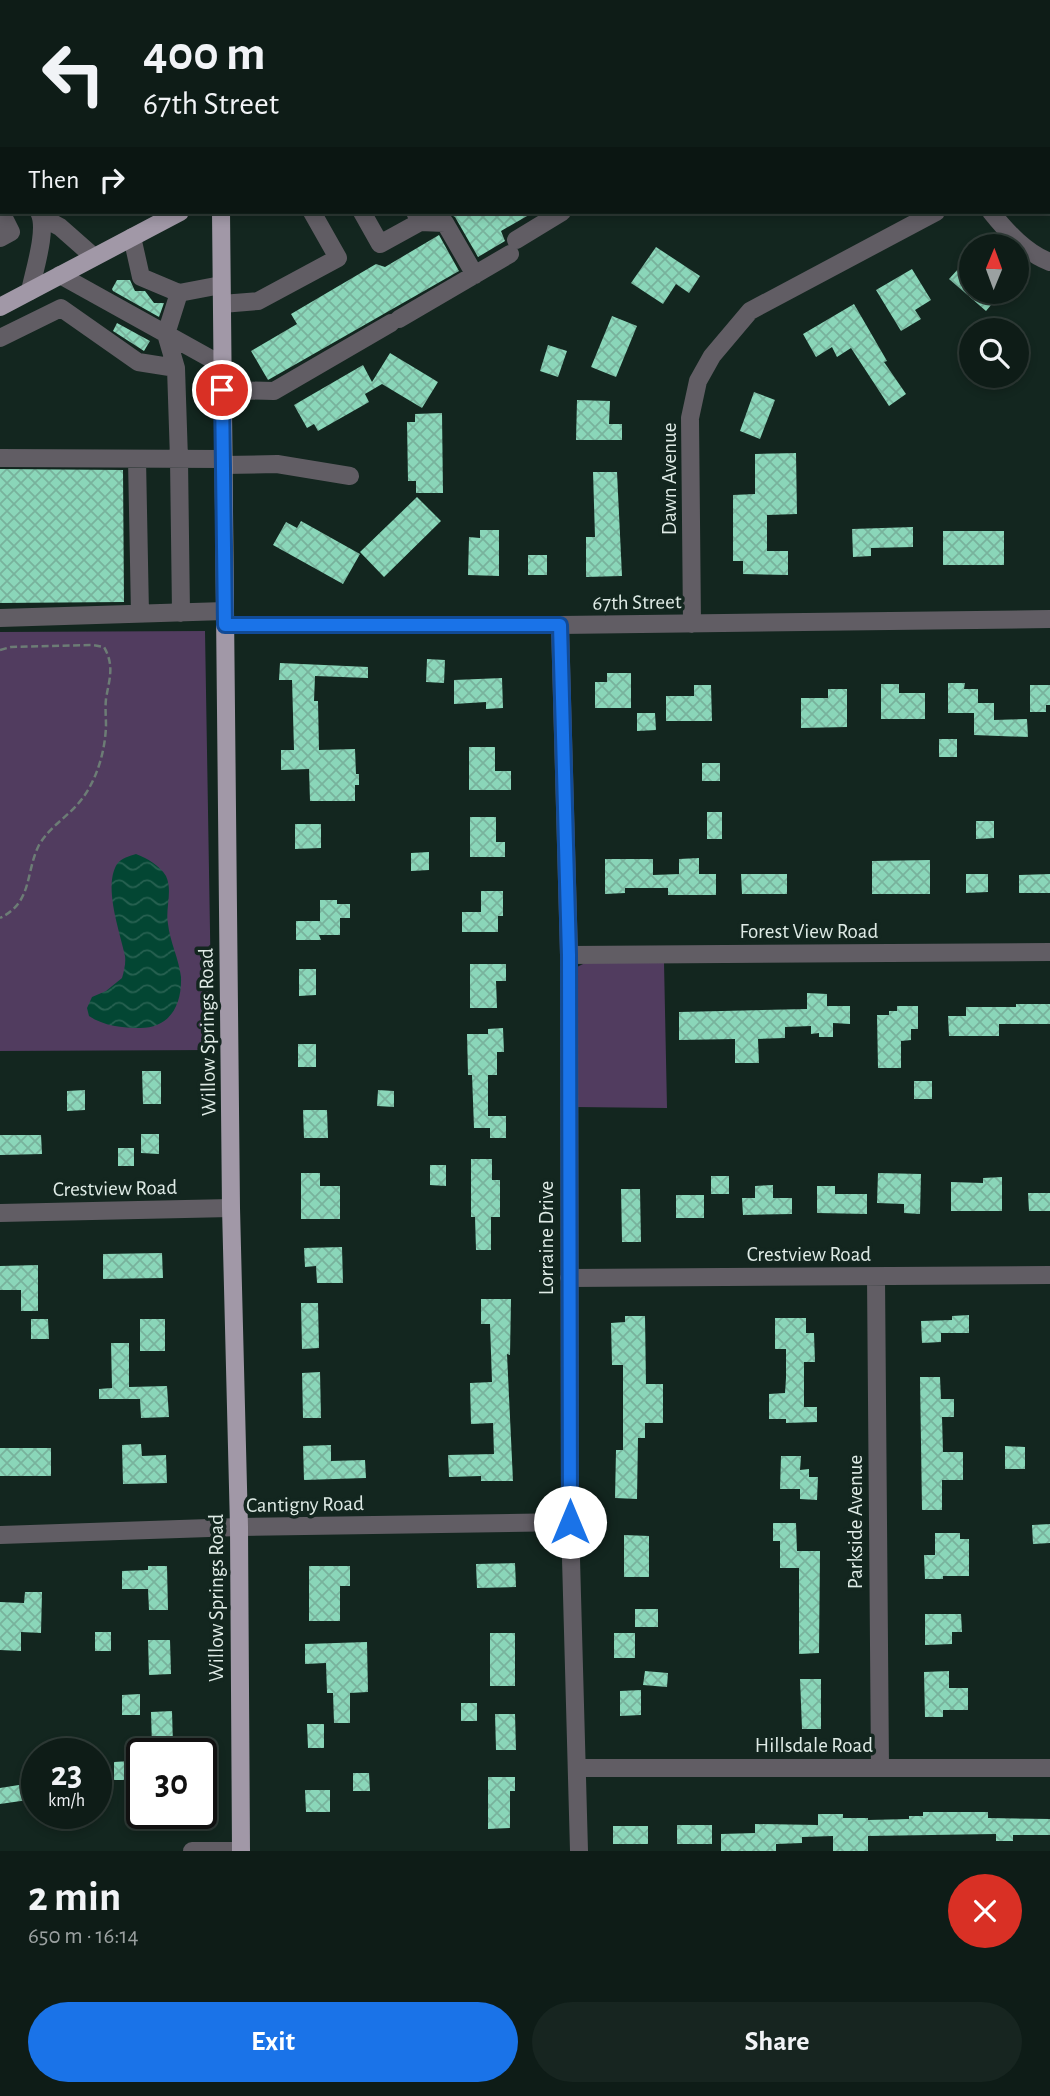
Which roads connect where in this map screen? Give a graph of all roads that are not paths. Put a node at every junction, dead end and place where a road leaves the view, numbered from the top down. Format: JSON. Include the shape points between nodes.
{"nodes":[{"id":1,"x":2,"y":214,"type":"edge"},
{"id":2,"x":176,"y":214,"type":"edge"},
{"id":3,"x":221,"y":214,"type":"edge"},
{"id":4,"x":313,"y":214,"type":"edge"},
{"id":5,"x":363,"y":214,"type":"edge"},
{"id":6,"x":559,"y":214,"type":"edge"},
{"id":7,"x":932,"y":214,"type":"edge"},
{"id":8,"x":993,"y":214,"type":"edge"},
{"id":9,"x":41,"y":215,"type":"edge"},
{"id":10,"x":418,"y":217,"type":"edge"},
{"id":11,"x":132,"y":237,"type":"junction"},
{"id":12,"x":0,"y":238,"type":"edge"},
{"id":13,"x":94,"y":257,"type":"junction"},
{"id":14,"x":1050,"y":262,"type":"edge"},
{"id":15,"x":60,"y":275,"type":"junction"},
{"id":16,"x":475,"y":275,"type":"junction"},
{"id":17,"x":221,"y":285,"type":"junction"},
{"id":18,"x":30,"y":291,"type":"junction"},
{"id":19,"x":179,"y":293,"type":"junction"},
{"id":20,"x":100,"y":298,"type":"junction"},
{"id":21,"x":222,"y":304,"type":"junction"},
{"id":22,"x":0,"y":307,"type":"edge"},
{"id":23,"x":81,"y":322,"type":"junction"},
{"id":24,"x":166,"y":334,"type":"junction"},
{"id":25,"x":0,"y":338,"type":"edge"},
{"id":26,"x":222,"y":365,"type":"junction"},
{"id":27,"x":176,"y":368,"type":"junction"},
{"id":28,"x":222,"y":390,"type":"junction"},
{"id":29,"x":0,"y":458,"type":"edge"},
{"id":30,"x":137,"y":459,"type":"junction"},
{"id":31,"x":179,"y":459,"type":"junction"},
{"id":32,"x":223,"y":462,"type":"junction"},
{"id":33,"x":350,"y":476,"type":"dead end"},
{"id":34,"x":181,"y":613,"type":"junction"},
{"id":35,"x":140,"y":614,"type":"junction"},
{"id":36,"x":0,"y":618,"type":"edge"},
{"id":37,"x":225,"y":618,"type":"junction"},
{"id":38,"x":1050,"y":619,"type":"edge"},
{"id":39,"x":692,"y":624,"type":"junction"},
{"id":40,"x":560,"y":625,"type":"junction"},
{"id":41,"x":1050,"y":952,"type":"edge"},
{"id":42,"x":569,"y":955,"type":"junction"},
{"id":43,"x":231,"y":1208,"type":"junction"},
{"id":44,"x":0,"y":1213,"type":"edge"},
{"id":45,"x":1050,"y":1275,"type":"edge"},
{"id":46,"x":876,"y":1277,"type":"junction"},
{"id":47,"x":569,"y":1278,"type":"junction"},
{"id":48,"x":570,"y":1522,"type":"junction"},
{"id":49,"x":239,"y":1528,"type":"junction"},
{"id":50,"x":0,"y":1535,"type":"edge"},
{"id":51,"x":578,"y":1768,"type":"junction"},
{"id":52,"x":880,"y":1768,"type":"junction"},
{"id":53,"x":1050,"y":1768,"type":"edge"},
{"id":54,"x":191,"y":1851,"type":"edge"},
{"id":55,"x":241,"y":1851,"type":"edge"},
{"id":56,"x":579,"y":1851,"type":"edge"}],
"edges":[{"from":1,"to":12,"type":"street","via":[[10,232]]},
{"from":2,"to":11,"type":"main road"},
{"from":3,"to":17,"type":"main road","name":"Willow Springs Road"},
{"from":4,"to":21,"type":"street","via":[[338,258],[258,302]]},
{"from":5,"to":10,"type":"street","via":[[380,244]]},
{"from":6,"to":16,"type":"street"},
{"from":7,"to":39,"type":"street","name":"Dawn Avenue","via":[[750,311],[712,356],[698,381],[690,418]]},
{"from":8,"to":14,"type":"street","via":[[1009,234]]},
{"from":9,"to":13,"type":"street"},
{"from":9,"to":18,"type":"street"},
{"from":10,"to":16,"type":"street","via":[[445,223]]},
{"from":11,"to":13,"type":"main road"},
{"from":11,"to":19,"type":"street","via":[[141,277]]},
{"from":13,"to":15,"type":"main road"},
{"from":15,"to":18,"type":"main road"},
{"from":15,"to":20,"type":"street"},
{"from":16,"to":28,"type":"street","via":[[274,391]]},
{"from":17,"to":19,"type":"street"},
{"from":17,"to":21,"type":"main road","name":"Willow Springs Road"},
{"from":18,"to":22,"type":"main road"},
{"from":19,"to":24,"type":"street"},
{"from":20,"to":23,"type":"street"},
{"from":20,"to":24,"type":"street"},
{"from":21,"to":26,"type":"main road","name":"Willow Springs Road"},
{"from":23,"to":25,"type":"street","via":[[61,308]]},
{"from":23,"to":27,"type":"street","via":[[138,362]]},
{"from":24,"to":26,"type":"street"},
{"from":24,"to":27,"type":"street"},
{"from":26,"to":28,"type":"main road","name":"Willow Springs Road"},
{"from":27,"to":31,"type":"street"},
{"from":28,"to":32,"type":"main road","name":"Willow Springs Road"},
{"from":29,"to":30,"type":"street"},
{"from":30,"to":31,"type":"street"},
{"from":30,"to":35,"type":"street"},
{"from":31,"to":32,"type":"street"},
{"from":31,"to":34,"type":"street"},
{"from":32,"to":33,"type":"street","via":[[278,464]]},
{"from":32,"to":37,"type":"main road","name":"Willow Springs Road"},
{"from":34,"to":35,"type":"street","name":"67th Street"},
{"from":34,"to":37,"type":"street","name":"67th Street"},
{"from":35,"to":36,"type":"street","name":"67th Street"},
{"from":37,"to":40,"type":"street","name":"67th Street"},
{"from":37,"to":43,"type":"main road","name":"Willow Springs Road"},
{"from":38,"to":39,"type":"street","name":"67th Street"},
{"from":39,"to":40,"type":"street","name":"67th Street"},
{"from":40,"to":42,"type":"street","name":"Lorraine Drive"},
{"from":41,"to":42,"type":"street","name":"Forest View Road"},
{"from":42,"to":47,"type":"street","name":"Lorraine Drive"},
{"from":43,"to":44,"type":"street","name":"Crestview Road"},
{"from":43,"to":49,"type":"main road","name":"Willow Springs Road"},
{"from":45,"to":46,"type":"street","name":"Crestview Road"},
{"from":46,"to":47,"type":"street","name":"Crestview Road"},
{"from":46,"to":52,"type":"street","name":"Parkside Avenue"},
{"from":47,"to":48,"type":"street","name":"Lorraine Drive"},
{"from":48,"to":49,"type":"street","name":"Cantigny Road"},
{"from":48,"to":51,"type":"street","name":"Lorraine Drive"},
{"from":49,"to":50,"type":"street","name":"Cantigny Road"},
{"from":49,"to":55,"type":"main road","name":"Willow Springs Road"},
{"from":51,"to":52,"type":"street","name":"Hillsdale Road"},
{"from":51,"to":56,"type":"street","name":"Lorraine Drive"},
{"from":52,"to":53,"type":"street","name":"Hillsdale Road"},
{"from":54,"to":55,"type":"street"}]}
